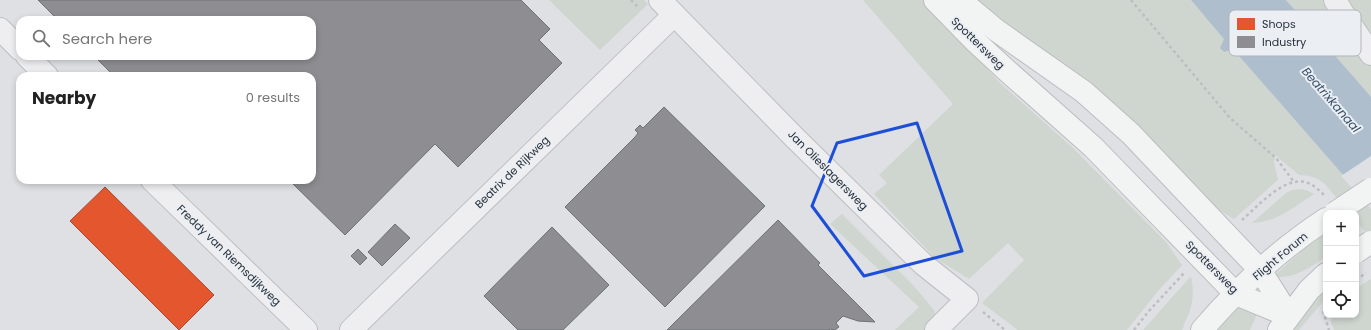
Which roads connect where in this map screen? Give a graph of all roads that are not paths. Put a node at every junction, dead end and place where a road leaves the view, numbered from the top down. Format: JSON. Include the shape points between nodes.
{"nodes":[{"id":1,"x":935,"y":0,"type":"edge"},
{"id":2,"x":960,"y":0,"type":"edge"},
{"id":3,"x":1335,"y":0,"type":"edge"},
{"id":4,"x":667,"y":7,"type":"edge"},
{"id":5,"x":1341,"y":10,"type":"edge"},
{"id":6,"x":0,"y":29,"type":"edge"},
{"id":7,"x":1361,"y":40,"type":"edge"},
{"id":8,"x":16,"y":45,"type":"edge"},
{"id":9,"x":1371,"y":54,"type":"edge"},
{"id":10,"x":31,"y":60,"type":"edge"},
{"id":11,"x":43,"y":72,"type":"edge"},
{"id":12,"x":156,"y":184,"type":"edge"},
{"id":13,"x":1371,"y":189,"type":"edge"},
{"id":14,"x":1330,"y":204,"type":"edge"},
{"id":15,"x":1322,"y":222,"type":"edge"},
{"id":16,"x":1371,"y":242,"type":"edge"},
{"id":17,"x":1359,"y":250,"type":"edge"},
{"id":18,"x":1260,"y":270,"type":"junction"},
{"id":19,"x":1323,"y":277,"type":"edge"},
{"id":20,"x":1236,"y":294,"type":"junction"},
{"id":21,"x":1284,"y":323,"type":"edge"},
{"id":22,"x":306,"y":330,"type":"edge"},
{"id":23,"x":351,"y":330,"type":"edge"},
{"id":24,"x":936,"y":330,"type":"edge"},
{"id":25,"x":1202,"y":330,"type":"edge"}],
"edges":[{"from":1,"to":20,"type":"main road","name":"Spottersweg","via":[[998,63],[1093,147]]},
{"from":2,"to":18,"type":"main road","name":"Spottersweg","via":[[996,30],[1084,92],[1126,129]]},
{"from":3,"to":5,"type":"street"},
{"from":4,"to":23,"type":"street","name":"Beatrix de Rijkweg"},
{"from":4,"to":24,"type":"street","name":"Jan Olieslagersweg","via":[[923,264],[967,299]]},
{"from":6,"to":8,"type":"street"},
{"from":7,"to":9,"type":"street"},
{"from":10,"to":11,"type":"street"},
{"from":12,"to":22,"type":"street","name":"Freddy van Riemsdijkweg"},
{"from":13,"to":14,"type":"main road","bridge":true},
{"from":15,"to":18,"type":"main road","name":"Flight Forum"},
{"from":16,"to":17,"type":"main road","bridge":true},
{"from":18,"to":20,"type":"main road","name":"Flight Forum"},
{"from":18,"to":21,"type":"main road","name":"Spottersweg"},
{"from":19,"to":21,"type":"main road","via":[[1309,290]]},
{"from":20,"to":21,"type":"main road","name":"Spottersweg"},
{"from":20,"to":25,"type":"main road","name":"Flight Forum"}]}
